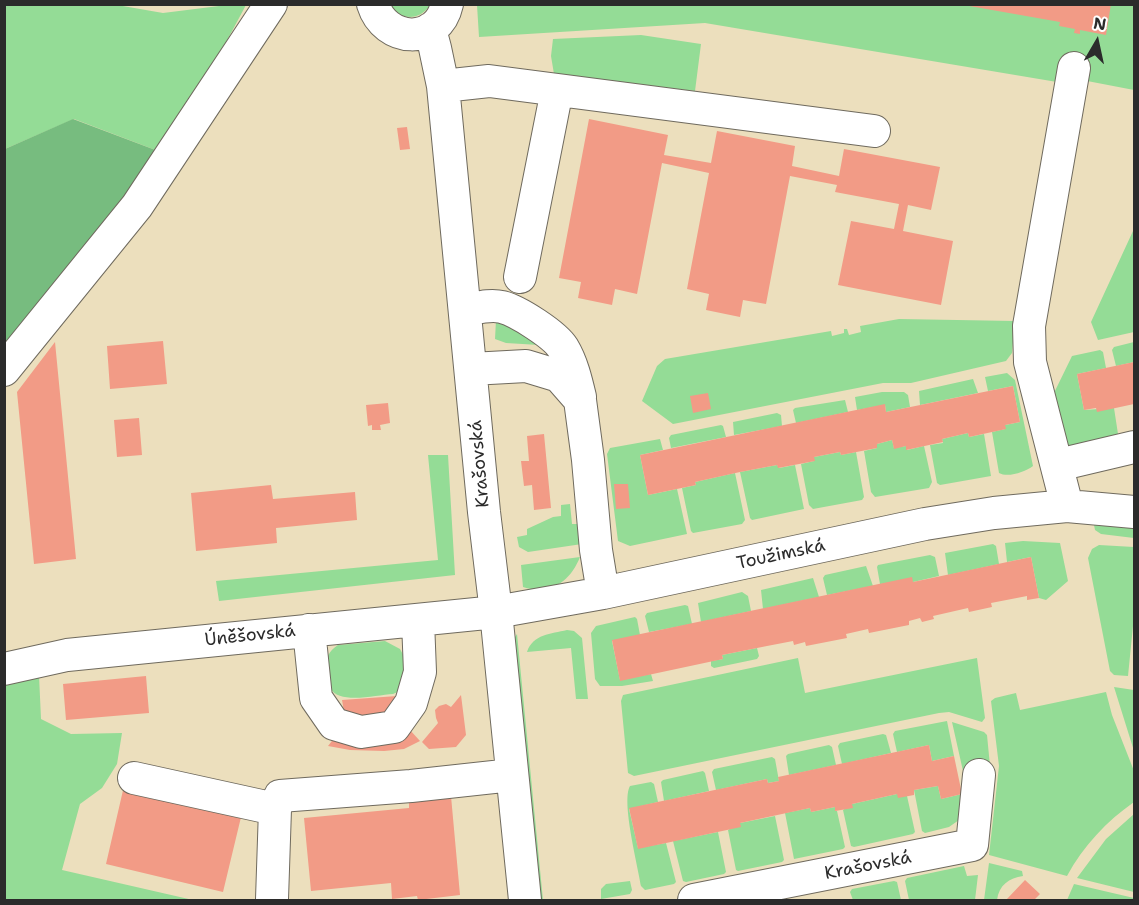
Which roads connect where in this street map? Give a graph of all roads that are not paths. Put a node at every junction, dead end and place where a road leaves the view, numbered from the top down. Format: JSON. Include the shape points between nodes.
{"nodes":[{"id":1,"x":271,"y":4,"type":"edge"},
{"id":2,"x":373,"y":4,"type":"edge"},
{"id":3,"x":439,"y":17,"type":"edge"},
{"id":4,"x":1074,"y":68,"type":"dead end"},
{"id":5,"x":442,"y":86,"type":"junction"},
{"id":6,"x":557,"y":90,"type":"junction"},
{"id":7,"x":874,"y":131,"type":"dead end"},
{"id":8,"x":520,"y":277,"type":"dead end"},
{"id":9,"x":465,"y":310,"type":"junction"},
{"id":10,"x":471,"y":369,"type":"junction"},
{"id":11,"x":4,"y":370,"type":"edge"},
{"id":12,"x":580,"y":400,"type":"junction"},
{"id":13,"x":1134,"y":447,"type":"edge"},
{"id":14,"x":1058,"y":465,"type":"junction"},
{"id":15,"x":1067,"y":506,"type":"junction"},
{"id":16,"x":1134,"y":512,"type":"edge"},
{"id":17,"x":603,"y":593,"type":"junction"},
{"id":18,"x":496,"y":612,"type":"junction"},
{"id":19,"x":417,"y":621,"type":"junction"},
{"id":20,"x":309,"y":630,"type":"junction"},
{"id":21,"x":4,"y":669,"type":"edge"},
{"id":22,"x":512,"y":775,"type":"junction"},
{"id":23,"x":979,"y":775,"type":"dead end"},
{"id":24,"x":134,"y":778,"type":"dead end"},
{"id":25,"x":274,"y":809,"type":"junction"},
{"id":26,"x":272,"y":899,"type":"edge"},
{"id":27,"x":525,"y":900,"type":"edge"},
{"id":28,"x":693,"y":900,"type":"edge"}],
"edges":[{"from":1,"to":11,"type":"street","via":[[137,206]]},
{"from":2,"to":3,"type":"street","via":[[380,20],[394,31],[412,35]]},
{"from":3,"to":5,"type":"street","name":"Krašovská","via":[[435,48]]},
{"from":4,"to":14,"type":"street","via":[[1029,326],[1029,362]]},
{"from":5,"to":6,"type":"street","via":[[489,81]]},
{"from":5,"to":9,"type":"street","name":"Krašovská"},
{"from":6,"to":7,"type":"street"},
{"from":6,"to":8,"type":"street"},
{"from":9,"to":10,"type":"street","name":"Krašovská"},
{"from":9,"to":12,"type":"street","via":[[502,307],[558,341],[571,364]]},
{"from":10,"to":12,"type":"street","via":[[526,366],[559,376]]},
{"from":10,"to":18,"type":"street","name":"Krašovská"},
{"from":12,"to":17,"type":"street"},
{"from":13,"to":14,"type":"street"},
{"from":14,"to":15,"type":"street"},
{"from":15,"to":16,"type":"street","name":"Toužimská"},
{"from":15,"to":17,"type":"street","name":"Toužimská","via":[[925,524]]},
{"from":17,"to":18,"type":"street","name":"Toužimská"},
{"from":18,"to":19,"type":"street","name":"Úněšovská"},
{"from":18,"to":22,"type":"street","name":"Krašovská"},
{"from":19,"to":20,"type":"street","name":"Úněšovská"},
{"from":19,"to":20,"type":"street","via":[[420,672],[411,704],[394,727],[361,732],[334,724],[316,698]]},
{"from":20,"to":21,"type":"street","name":"Úněšovská","via":[[67,656]]},
{"from":22,"to":25,"type":"street","via":[[280,796]]},
{"from":22,"to":27,"type":"street","name":"Krašovská"},
{"from":23,"to":28,"type":"street","name":"Krašovská","via":[[972,845]]},
{"from":24,"to":25,"type":"street"},
{"from":25,"to":26,"type":"street"}]}
